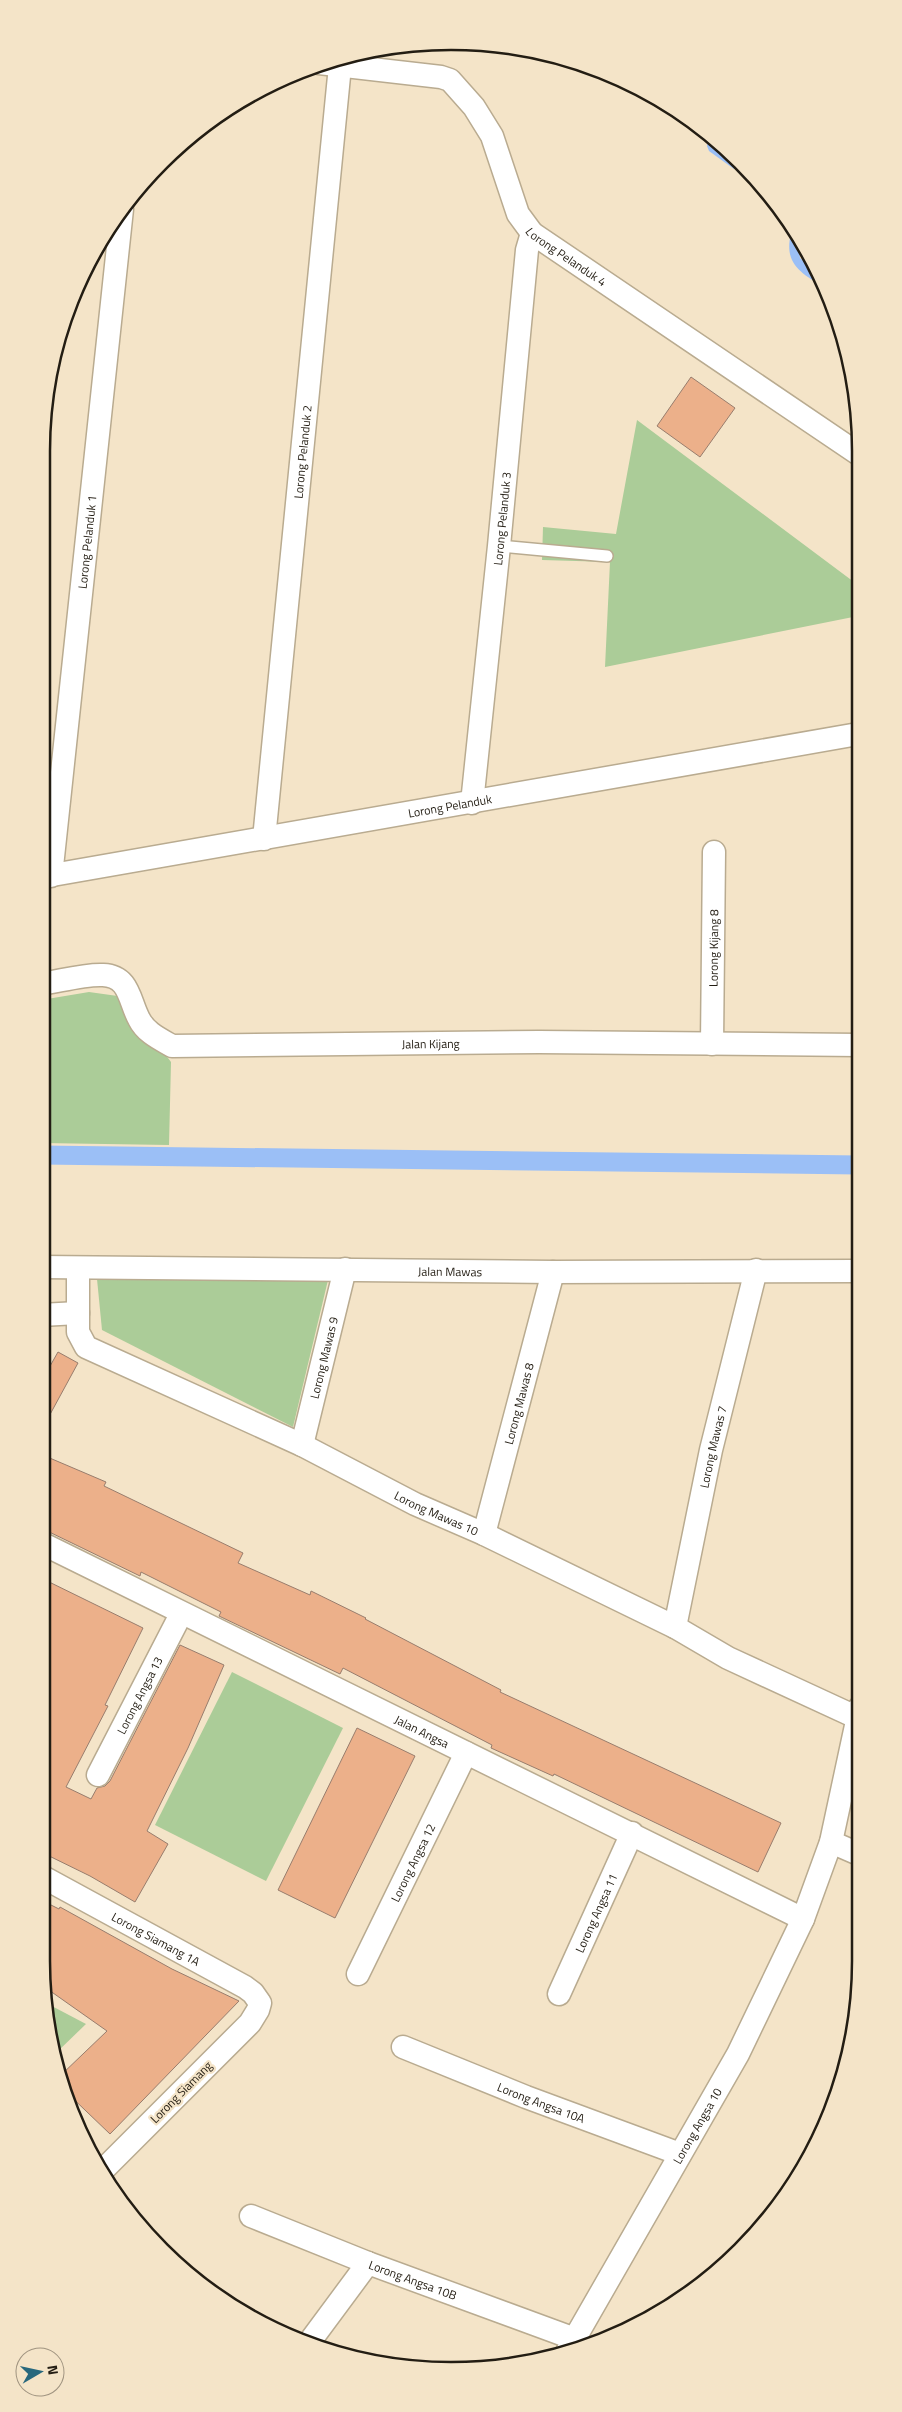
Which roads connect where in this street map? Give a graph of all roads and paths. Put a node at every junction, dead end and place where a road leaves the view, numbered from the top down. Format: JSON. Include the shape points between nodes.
{"nodes":[{"id":1,"x":342,"y":65,"type":"edge"},
{"id":2,"x":329,"y":69,"type":"edge"},
{"id":3,"x":120,"y":225,"type":"edge"},
{"id":4,"x":532,"y":233,"type":"junction"},
{"id":5,"x":852,"y":450,"type":"edge"},
{"id":6,"x":499,"y":546,"type":"junction"},
{"id":7,"x":607,"y":556,"type":"dead end"},
{"id":8,"x":852,"y":735,"type":"edge"},
{"id":9,"x":472,"y":803,"type":"junction"},
{"id":10,"x":264,"y":840,"type":"junction"},
{"id":11,"x":50,"y":841,"type":"edge"},
{"id":12,"x":714,"y":852,"type":"dead end"},
{"id":13,"x":50,"y":875,"type":"edge"},
{"id":14,"x":50,"y":983,"type":"edge"},
{"id":15,"x":712,"y":1044,"type":"junction"},
{"id":16,"x":852,"y":1045,"type":"edge"},
{"id":17,"x":50,"y":1267,"type":"edge"},
{"id":18,"x":78,"y":1268,"type":"junction"},
{"id":19,"x":345,"y":1270,"type":"junction"},
{"id":20,"x":756,"y":1270,"type":"junction"},
{"id":21,"x":852,"y":1271,"type":"edge"},
{"id":22,"x":553,"y":1272,"type":"junction"},
{"id":23,"x":78,"y":1313,"type":"junction"},
{"id":24,"x":50,"y":1315,"type":"edge"},
{"id":25,"x":302,"y":1445,"type":"junction"},
{"id":26,"x":484,"y":1534,"type":"junction"},
{"id":27,"x":50,"y":1548,"type":"edge"},
{"id":28,"x":181,"y":1614,"type":"junction"},
{"id":29,"x":675,"y":1627,"type":"junction"},
{"id":30,"x":852,"y":1709,"type":"edge"},
{"id":31,"x":852,"y":1744,"type":"edge"},
{"id":32,"x":466,"y":1752,"type":"junction"},
{"id":33,"x":98,"y":1775,"type":"dead end"},
{"id":34,"x":632,"y":1834,"type":"junction"},
{"id":35,"x":831,"y":1842,"type":"junction"},
{"id":36,"x":852,"y":1851,"type":"edge"},
{"id":37,"x":50,"y":1881,"type":"edge"},
{"id":38,"x":803,"y":1919,"type":"junction"},
{"id":39,"x":358,"y":1974,"type":"dead end"},
{"id":40,"x":559,"y":1994,"type":"dead end"},
{"id":41,"x":258,"y":2010,"type":"joint"},
{"id":42,"x":403,"y":2047,"type":"dead end"},
{"id":43,"x":680,"y":2154,"type":"junction"},
{"id":44,"x":107,"y":2166,"type":"edge"},
{"id":45,"x":251,"y":2216,"type":"dead end"},
{"id":46,"x":368,"y":2263,"type":"junction"},
{"id":47,"x":313,"y":2337,"type":"edge"},
{"id":48,"x":572,"y":2343,"type":"edge"},
{"id":49,"x":569,"y":2344,"type":"edge"}],
"edges":[{"from":1,"to":4,"type":"street","name":"Lorong Pelanduk 4","via":[[450,80],[474,107],[492,136],[518,214]]},
{"from":2,"to":10,"type":"street","name":"Lorong Pelanduk 2"},
{"from":3,"to":11,"type":"street","name":"Lorong Pelanduk 1"},
{"from":4,"to":5,"type":"street","name":"Lorong Pelanduk 4"},
{"from":4,"to":6,"type":"street","name":"Lorong Pelanduk 3","via":[[527,250]]},
{"from":6,"to":7,"type":"lane"},
{"from":6,"to":9,"type":"street","name":"Lorong Pelanduk 3"},
{"from":8,"to":9,"type":"street","name":"Lorong Pelanduk"},
{"from":9,"to":10,"type":"street","name":"Lorong Pelanduk"},
{"from":10,"to":13,"type":"street","name":"Lorong Pelanduk"},
{"from":12,"to":15,"type":"street","name":"Lorong Kijang 8"},
{"from":14,"to":15,"type":"street","name":"Jalan Kijang","via":[[102,974],[114,976],[131,994],[139,1020],[151,1034],[172,1046],[539,1042]]},
{"from":15,"to":16,"type":"street","name":"Jalan Kijang"},
{"from":17,"to":18,"type":"street","name":"Jalan Mawas"},
{"from":18,"to":19,"type":"street","name":"Jalan Mawas"},
{"from":18,"to":23,"type":"street","name":"Lorong Mawas 10"},
{"from":19,"to":22,"type":"street","name":"Jalan Mawas"},
{"from":19,"to":25,"type":"street","name":"Lorong Mawas 9"},
{"from":20,"to":21,"type":"street","name":"Jalan Mawas"},
{"from":20,"to":22,"type":"street","name":"Jalan Mawas"},
{"from":20,"to":29,"type":"street","name":"Lorong Mawas 7","via":[[711,1450]]},
{"from":22,"to":26,"type":"street","name":"Lorong Mawas 8"},
{"from":23,"to":24,"type":"street"},
{"from":23,"to":25,"type":"street","name":"Lorong Mawas 10","via":[[78,1332],[86,1347]]},
{"from":25,"to":26,"type":"street","name":"Lorong Mawas 10","via":[[415,1504]]},
{"from":26,"to":29,"type":"street","name":"Lorong Mawas 10"},
{"from":27,"to":28,"type":"street","name":"Jalan Angsa"},
{"from":28,"to":32,"type":"street","name":"Jalan Angsa"},
{"from":28,"to":33,"type":"street","name":"Lorong Angsa 13"},
{"from":29,"to":30,"type":"street","name":"Lorong Mawas 10","via":[[728,1658]]},
{"from":31,"to":35,"type":"street","name":"Lorong Angsa 10"},
{"from":32,"to":34,"type":"street","name":"Jalan Angsa"},
{"from":32,"to":39,"type":"street","name":"Lorong Angsa 12"},
{"from":34,"to":38,"type":"street","name":"Jalan Angsa"},
{"from":34,"to":40,"type":"street","name":"Lorong Angsa 11"},
{"from":35,"to":36,"type":"street"},
{"from":35,"to":38,"type":"street","name":"Lorong Angsa 10"},
{"from":37,"to":41,"type":"street","name":"Lorong Siamang 1A","via":[[245,1987],[260,2003]]},
{"from":38,"to":43,"type":"street","name":"Lorong Angsa 10","via":[[738,2054]]},
{"from":41,"to":44,"type":"street","name":"Lorong Siamang","via":[[250,2023]]},
{"from":42,"to":43,"type":"street","name":"Lorong Angsa 10A"},
{"from":43,"to":48,"type":"street","name":"Lorong Angsa 10"},
{"from":45,"to":46,"type":"street","name":"Lorong Angsa 10B"},
{"from":46,"to":47,"type":"street"},
{"from":46,"to":49,"type":"street","name":"Lorong Angsa 10B"}]}
